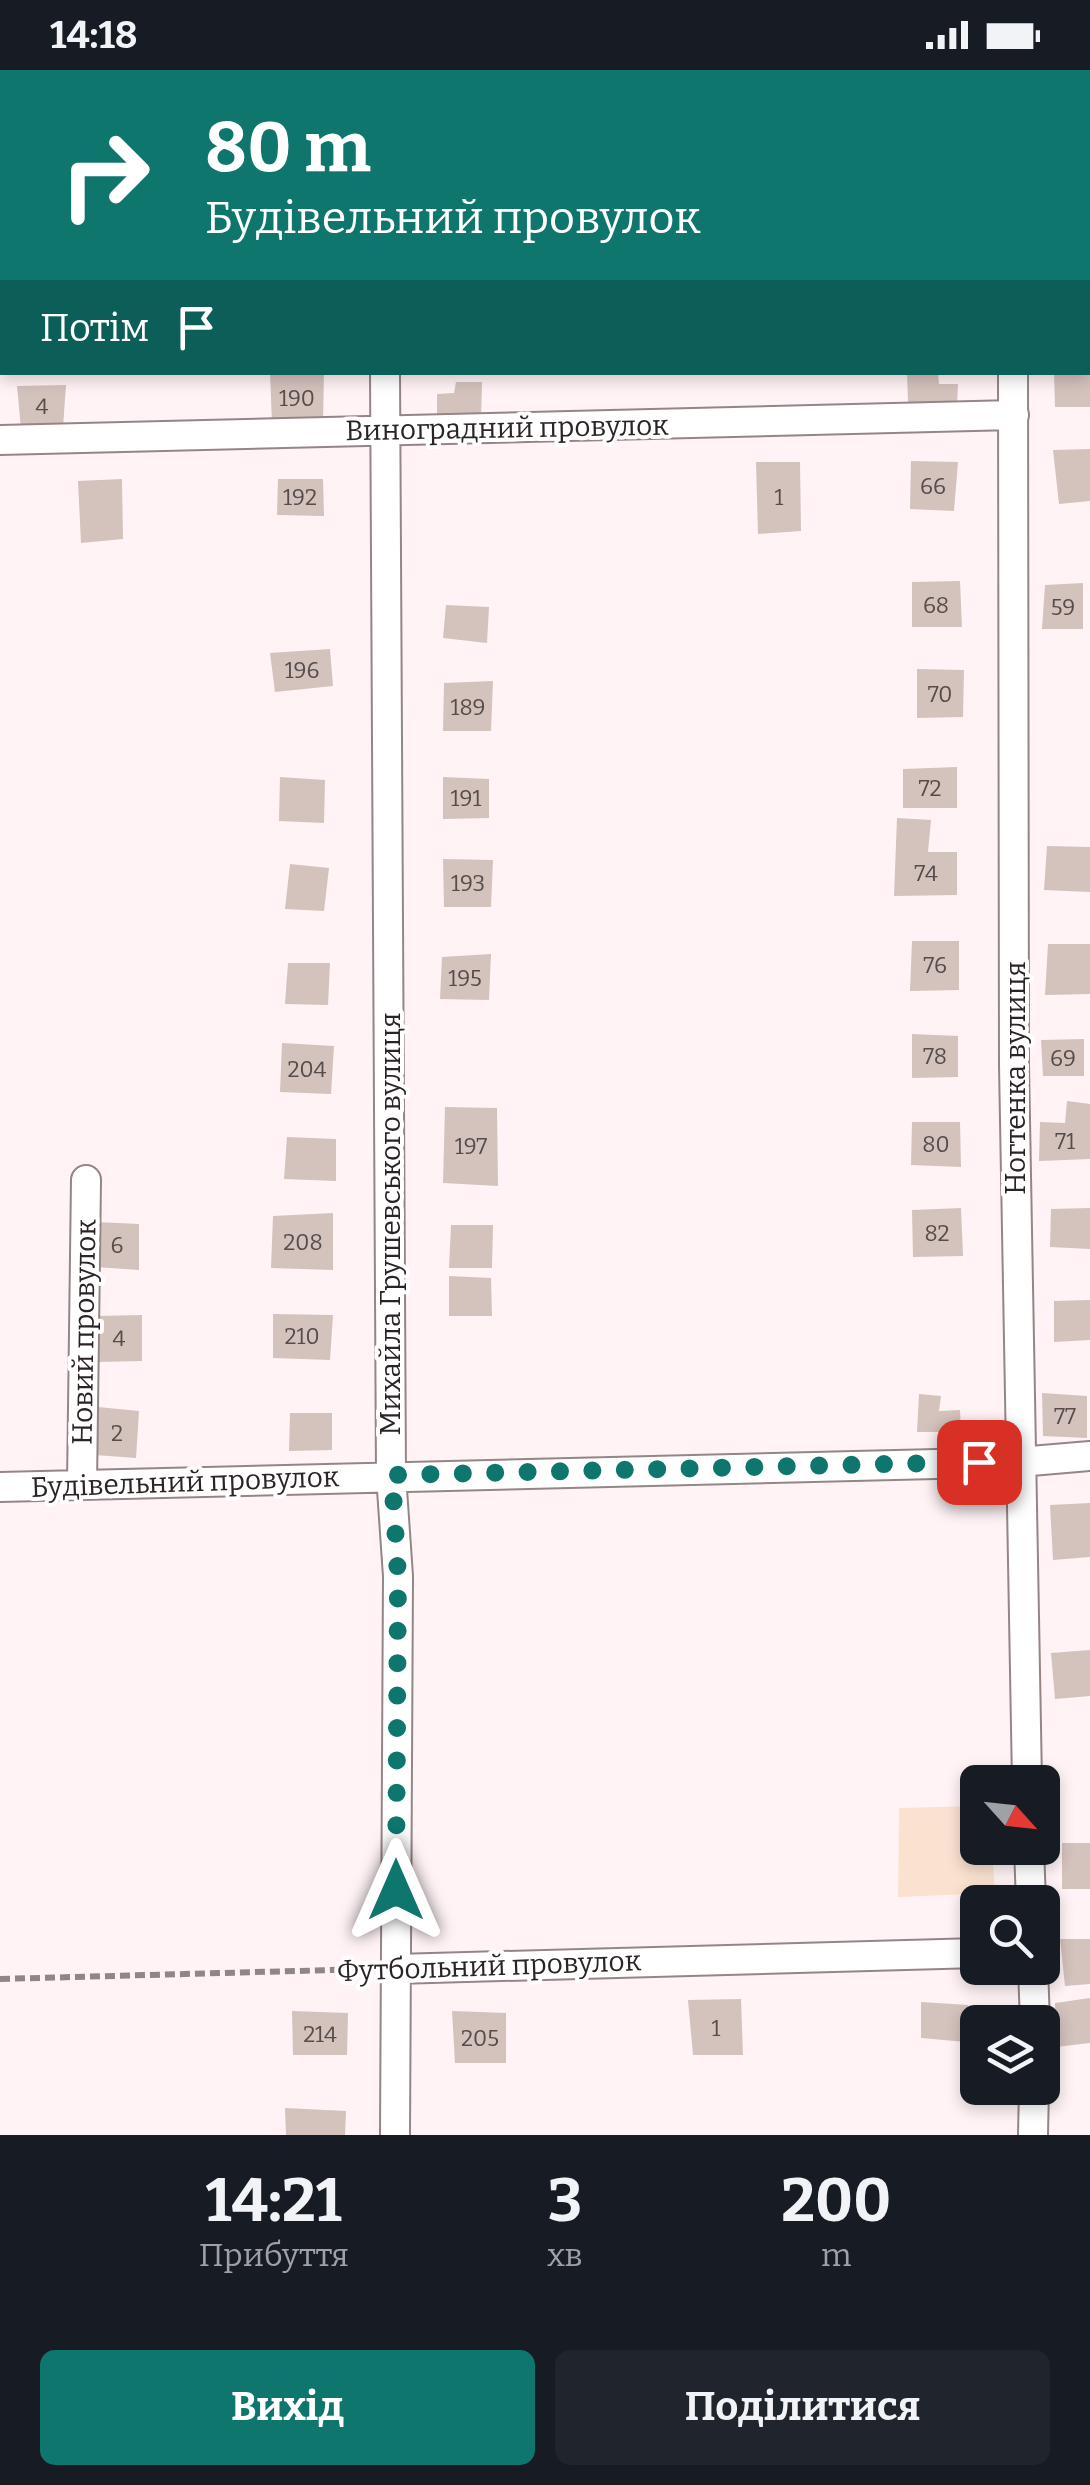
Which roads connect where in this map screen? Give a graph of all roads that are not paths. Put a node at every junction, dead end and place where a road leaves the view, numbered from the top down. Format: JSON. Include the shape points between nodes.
{"nodes":[{"id":1,"x":384,"y":375,"type":"edge"},
{"id":2,"x":1013,"y":375,"type":"edge"},
{"id":3,"x":1014,"y":415,"type":"junction"},
{"id":4,"x":384,"y":432,"type":"junction"},
{"id":5,"x":0,"y":440,"type":"edge"},
{"id":6,"x":86,"y":1180,"type":"dead end"},
{"id":7,"x":1090,"y":1456,"type":"edge"},
{"id":8,"x":1018,"y":1462,"type":"junction"},
{"id":9,"x":392,"y":1475,"type":"junction"},
{"id":10,"x":82,"y":1485,"type":"junction"},
{"id":11,"x":0,"y":1487,"type":"edge"},
{"id":12,"x":1027,"y":1765,"type":"edge"},
{"id":13,"x":960,"y":1953,"type":"edge"},
{"id":14,"x":396,"y":1968,"type":"junction"},
{"id":15,"x":1033,"y":2105,"type":"edge"},
{"id":16,"x":395,"y":2135,"type":"edge"},
{"id":17,"x":1032,"y":2135,"type":"edge"}],
"edges":[{"from":1,"to":4,"type":"street","name":"Михайла Грушевського вулиця"},
{"from":2,"to":3,"type":"street","name":"Ногтенка вулиця"},
{"from":3,"to":4,"type":"street","name":"Виноградний провулок"},
{"from":3,"to":8,"type":"street","name":"Ногтенка вулиця"},
{"from":4,"to":5,"type":"street","name":"Виноградний провулок"},
{"from":4,"to":9,"type":"street","name":"Михайла Грушевського вулиця"},
{"from":6,"to":10,"type":"street","name":"Новий провулок"},
{"from":7,"to":8,"type":"street","name":"Будівельний провулок"},
{"from":8,"to":9,"type":"street","name":"Будівельний провулок"},
{"from":8,"to":12,"type":"street","name":"Ногтенка вулиця"},
{"from":9,"to":10,"type":"street","name":"Будівельний провулок"},
{"from":9,"to":14,"type":"street","name":"Михайла Грушевського вулиця","via":[[398,1576]]},
{"from":10,"to":11,"type":"street","name":"Будівельний провулок"},
{"from":13,"to":14,"type":"street","name":"Футбольний провулок"},
{"from":14,"to":16,"type":"street","name":"Михайла Грушевського вулиця"},
{"from":15,"to":17,"type":"street"}]}
